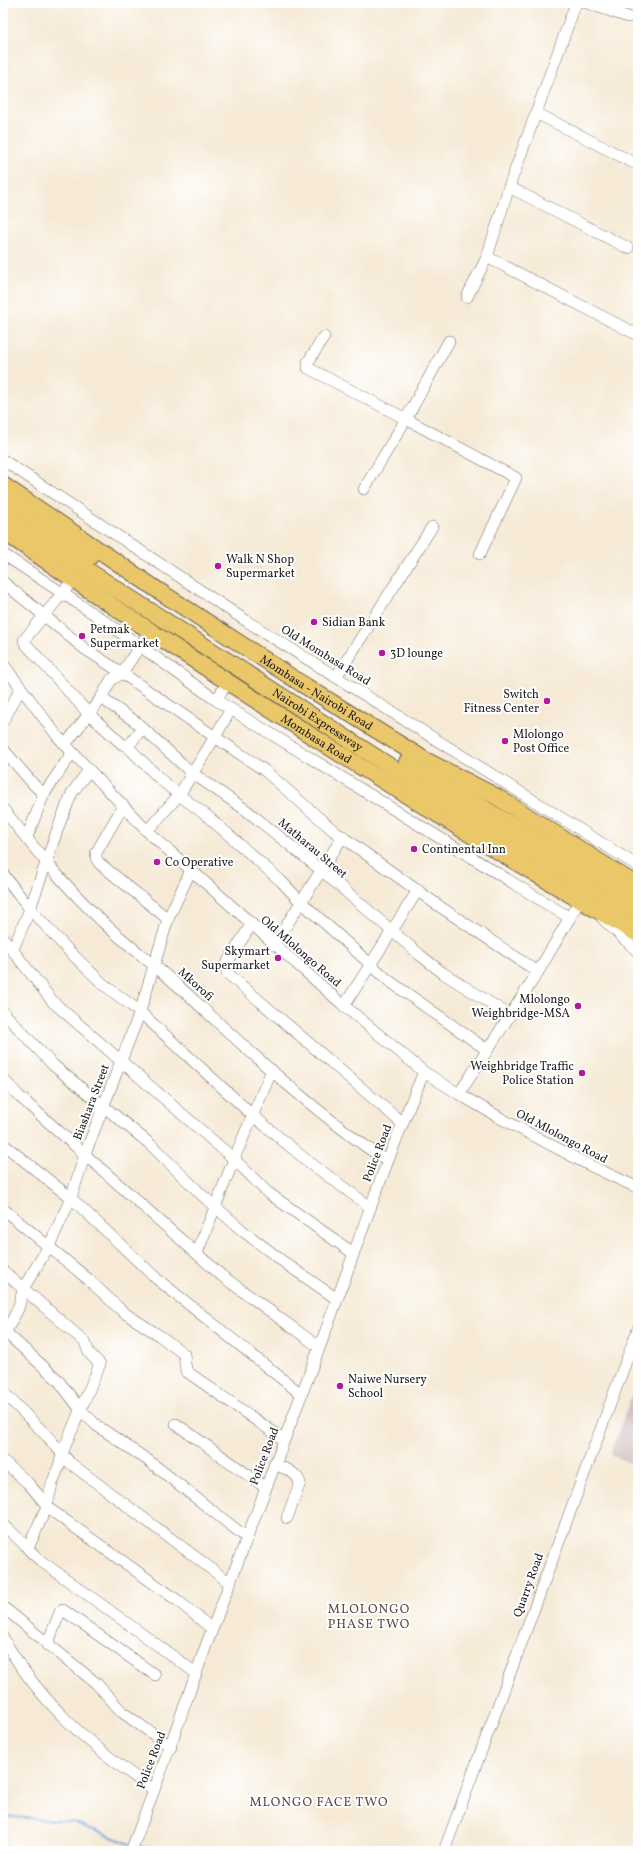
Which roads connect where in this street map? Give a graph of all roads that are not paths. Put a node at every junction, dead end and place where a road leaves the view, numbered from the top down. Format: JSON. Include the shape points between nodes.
{"nodes":[{"id":1,"x":576,"y":3,"type":"edge"},
{"id":2,"x":587,"y":3,"type":"edge"},
{"id":3,"x":628,"y":17,"type":"dead end"},
{"id":4,"x":536,"y":113,"type":"junction"},
{"id":5,"x":638,"y":165,"type":"edge"},
{"id":6,"x":508,"y":187,"type":"junction"},
{"id":7,"x":628,"y":248,"type":"dead end"},
{"id":8,"x":487,"y":257,"type":"junction"},
{"id":9,"x":467,"y":297,"type":"dead end"},
{"id":10,"x":638,"y":335,"type":"edge"},
{"id":11,"x":324,"y":337,"type":"dead end"},
{"id":12,"x":448,"y":341,"type":"dead end"},
{"id":13,"x":406,"y":419,"type":"junction"},
{"id":14,"x":3,"y":460,"type":"edge"},
{"id":15,"x":3,"y":485,"type":"edge"},
{"id":16,"x":364,"y":489,"type":"dead end"},
{"id":17,"x":3,"y":500,"type":"edge"},
{"id":18,"x":3,"y":514,"type":"edge"},
{"id":19,"x":432,"y":527,"type":"dead end"},
{"id":20,"x":3,"y":531,"type":"edge"},
{"id":21,"x":3,"y":554,"type":"edge"},
{"id":22,"x":480,"y":554,"type":"dead end"},
{"id":23,"x":73,"y":579,"type":"junction"},
{"id":24,"x":3,"y":582,"type":"edge"},
{"id":25,"x":62,"y":594,"type":"junction"},
{"id":26,"x":44,"y":616,"type":"junction"},
{"id":27,"x":149,"y":632,"type":"junction"},
{"id":28,"x":139,"y":646,"type":"junction"},
{"id":29,"x":3,"y":664,"type":"edge"},
{"id":30,"x":122,"y":673,"type":"junction"},
{"id":31,"x":336,"y":677,"type":"junction"},
{"id":32,"x":229,"y":682,"type":"junction"},
{"id":33,"x":21,"y":688,"type":"junction"},
{"id":34,"x":101,"y":698,"type":"junction"},
{"id":35,"x":216,"y":700,"type":"junction"},
{"id":36,"x":231,"y":709,"type":"junction"},
{"id":37,"x":88,"y":713,"type":"junction"},
{"id":38,"x":3,"y":721,"type":"edge"},
{"id":39,"x":142,"y":728,"type":"junction"},
{"id":40,"x":215,"y":737,"type":"junction"},
{"id":41,"x":127,"y":746,"type":"junction"},
{"id":42,"x":3,"y":749,"type":"edge"},
{"id":43,"x":69,"y":749,"type":"junction"},
{"id":44,"x":89,"y":770,"type":"junction"},
{"id":45,"x":192,"y":773,"type":"junction"},
{"id":46,"x":44,"y":794,"type":"junction"},
{"id":47,"x":179,"y":795,"type":"junction"},
{"id":48,"x":123,"y":806,"type":"junction"},
{"id":49,"x":3,"y":809,"type":"edge"},
{"id":50,"x":147,"y":831,"type":"junction"},
{"id":51,"x":343,"y":836,"type":"junction"},
{"id":52,"x":27,"y":838,"type":"junction"},
{"id":53,"x":46,"y":860,"type":"junction"},
{"id":54,"x":638,"y":866,"type":"edge"},
{"id":55,"x":191,"y":870,"type":"junction"},
{"id":56,"x":321,"y":870,"type":"junction"},
{"id":57,"x":3,"y":874,"type":"edge"},
{"id":58,"x":638,"y":886,"type":"edge"},
{"id":59,"x":418,"y":890,"type":"junction"},
{"id":60,"x":638,"y":901,"type":"edge"},
{"id":61,"x":302,"y":903,"type":"junction"},
{"id":62,"x":585,"y":903,"type":"junction"},
{"id":63,"x":30,"y":909,"type":"junction"},
{"id":64,"x":638,"y":917,"type":"edge"},
{"id":65,"x":570,"y":918,"type":"junction"},
{"id":66,"x":168,"y":919,"type":"junction"},
{"id":67,"x":251,"y":925,"type":"junction"},
{"id":68,"x":391,"y":930,"type":"junction"},
{"id":69,"x":638,"y":934,"type":"edge"},
{"id":70,"x":3,"y":938,"type":"edge"},
{"id":71,"x":274,"y":945,"type":"junction"},
{"id":72,"x":13,"y":949,"type":"junction"},
{"id":73,"x":638,"y":952,"type":"edge"},
{"id":74,"x":371,"y":963,"type":"junction"},
{"id":75,"x":154,"y":964,"type":"junction"},
{"id":76,"x":538,"y":972,"type":"junction"},
{"id":77,"x":344,"y":1006,"type":"junction"},
{"id":78,"x":3,"y":1012,"type":"edge"},
{"id":79,"x":140,"y":1012,"type":"junction"},
{"id":80,"x":509,"y":1015,"type":"junction"},
{"id":81,"x":487,"y":1050,"type":"junction"},
{"id":82,"x":121,"y":1060,"type":"junction"},
{"id":83,"x":272,"y":1070,"type":"junction"},
{"id":84,"x":424,"y":1072,"type":"junction"},
{"id":85,"x":3,"y":1079,"type":"edge"},
{"id":86,"x":459,"y":1094,"type":"junction"},
{"id":87,"x":103,"y":1106,"type":"junction"},
{"id":88,"x":252,"y":1115,"type":"junction"},
{"id":89,"x":402,"y":1123,"type":"junction"},
{"id":90,"x":3,"y":1144,"type":"edge"},
{"id":91,"x":85,"y":1154,"type":"junction"},
{"id":92,"x":234,"y":1159,"type":"junction"},
{"id":93,"x":387,"y":1161,"type":"junction"},
{"id":94,"x":638,"y":1188,"type":"edge"},
{"id":95,"x":71,"y":1198,"type":"junction"},
{"id":96,"x":370,"y":1207,"type":"junction"},
{"id":97,"x":216,"y":1208,"type":"junction"},
{"id":98,"x":3,"y":1209,"type":"edge"},
{"id":99,"x":49,"y":1246,"type":"junction"},
{"id":100,"x":197,"y":1253,"type":"junction"},
{"id":101,"x":352,"y":1253,"type":"junction"},
{"id":102,"x":3,"y":1270,"type":"edge"},
{"id":103,"x":24,"y":1287,"type":"junction"},
{"id":104,"x":337,"y":1298,"type":"junction"},
{"id":105,"x":638,"y":1329,"type":"edge"},
{"id":106,"x":4,"y":1333,"type":"edge"},
{"id":107,"x":319,"y":1347,"type":"junction"},
{"id":108,"x":3,"y":1392,"type":"edge"},
{"id":109,"x":301,"y":1394,"type":"junction"},
{"id":110,"x":80,"y":1409,"type":"junction"},
{"id":111,"x":176,"y":1424,"type":"dead end"},
{"id":112,"x":283,"y":1439,"type":"junction"},
{"id":113,"x":62,"y":1453,"type":"junction"},
{"id":114,"x":3,"y":1460,"type":"edge"},
{"id":115,"x":274,"y":1464,"type":"junction"},
{"id":116,"x":265,"y":1487,"type":"junction"},
{"id":117,"x":47,"y":1506,"type":"junction"},
{"id":118,"x":287,"y":1518,"type":"dead end"},
{"id":119,"x":3,"y":1524,"type":"edge"},
{"id":120,"x":247,"y":1538,"type":"junction"},
{"id":121,"x":28,"y":1548,"type":"junction"},
{"id":122,"x":230,"y":1582,"type":"junction"},
{"id":123,"x":3,"y":1608,"type":"edge"},
{"id":124,"x":212,"y":1629,"type":"junction"},
{"id":125,"x":3,"y":1638,"type":"edge"},
{"id":126,"x":47,"y":1644,"type":"junction"},
{"id":127,"x":196,"y":1673,"type":"junction"},
{"id":128,"x":155,"y":1675,"type":"dead end"},
{"id":129,"x":171,"y":1747,"type":"junction"},
{"id":130,"x":154,"y":1790,"type":"junction"},
{"id":131,"x":131,"y":1851,"type":"edge"},
{"id":132,"x":444,"y":1851,"type":"edge"}],
"edges":[{"from":1,"to":4,"type":"street"},
{"from":2,"to":3,"type":"street"},
{"from":4,"to":5,"type":"street"},
{"from":4,"to":6,"type":"street"},
{"from":6,"to":7,"type":"street"},
{"from":6,"to":8,"type":"street"},
{"from":8,"to":9,"type":"street"},
{"from":8,"to":10,"type":"street"},
{"from":11,"to":13,"type":"street","via":[[308,362],[308,368]]},
{"from":12,"to":13,"type":"street"},
{"from":13,"to":16,"type":"street"},
{"from":13,"to":22,"type":"street","via":[[516,478]]},
{"from":14,"to":31,"type":"street","name":"Old Mombasa Road"},
{"from":15,"to":58,"type":"highway","name":"Mombasa - Nairobi Road","via":[[302,684],[425,760],[497,796]]},
{"from":17,"to":60,"type":"highway","name":"Nairobi Expressway","via":[[416,768]]},
{"from":18,"to":64,"type":"highway","name":"Nairobi Expressway","via":[[448,804]]},
{"from":19,"to":31,"type":"street"},
{"from":20,"to":23,"type":"highway","name":"Mombasa Road"},
{"from":21,"to":25,"type":"street"},
{"from":23,"to":25,"type":"street"},
{"from":23,"to":27,"type":"highway","name":"Mombasa Road"},
{"from":24,"to":26,"type":"street"},
{"from":25,"to":26,"type":"street"},
{"from":25,"to":28,"type":"street"},
{"from":26,"to":30,"type":"street","via":[[85,649]]},
{"from":26,"to":37,"type":"street","via":[[24,643]]},
{"from":27,"to":28,"type":"street"},
{"from":27,"to":32,"type":"highway","name":"Mombasa Road"},
{"from":28,"to":30,"type":"street"},
{"from":28,"to":35,"type":"street"},
{"from":29,"to":33,"type":"street","name":"Old Mlolongo Road"},
{"from":30,"to":34,"type":"street","via":[[111,680]]},
{"from":30,"to":40,"type":"street"},
{"from":31,"to":54,"type":"street","name":"Old Mombasa Road"},
{"from":32,"to":35,"type":"street"},
{"from":32,"to":62,"type":"highway","name":"Mombasa Road","via":[[315,739]]},
{"from":33,"to":38,"type":"street"},
{"from":33,"to":43,"type":"street","name":"Old Mlolongo Road"},
{"from":34,"to":37,"type":"street"},
{"from":34,"to":39,"type":"street","name":"Matharau Street","via":[[109,701]]},
{"from":35,"to":36,"type":"street"},
{"from":36,"to":40,"type":"street"},
{"from":36,"to":65,"type":"street"},
{"from":37,"to":41,"type":"street"},
{"from":37,"to":43,"type":"street"},
{"from":39,"to":41,"type":"street"},
{"from":39,"to":45,"type":"street","name":"Matharau Street"},
{"from":40,"to":45,"type":"street"},
{"from":40,"to":51,"type":"street","via":[[264,770],[318,819]]},
{"from":41,"to":47,"type":"street"},
{"from":42,"to":46,"type":"street"},
{"from":43,"to":44,"type":"street","name":"Old Mlolongo Road"},
{"from":43,"to":46,"type":"street"},
{"from":44,"to":48,"type":"street","name":"Old Mlolongo Road"},
{"from":44,"to":53,"type":"street","via":[[72,793]]},
{"from":45,"to":47,"type":"street"},
{"from":45,"to":56,"type":"street","name":"Matharau Street","via":[[246,810]]},
{"from":46,"to":52,"type":"street"},
{"from":47,"to":50,"type":"street"},
{"from":47,"to":61,"type":"street","via":[[206,815],[281,881]]},
{"from":48,"to":50,"type":"street","name":"Old Mlolongo Road"},
{"from":48,"to":66,"type":"street","via":[[96,853],[96,858]]},
{"from":49,"to":52,"type":"street","name":"Mkorofi"},
{"from":50,"to":55,"type":"street","name":"Old Mlolongo Road"},
{"from":51,"to":56,"type":"street"},
{"from":51,"to":59,"type":"street"},
{"from":52,"to":53,"type":"street","name":"Mkorofi"},
{"from":53,"to":63,"type":"street"},
{"from":53,"to":75,"type":"street","name":"Mkorofi","via":[[105,924]]},
{"from":55,"to":66,"type":"street","name":"Biashara Street"},
{"from":55,"to":67,"type":"street","name":"Old Mlolongo Road"},
{"from":56,"to":61,"type":"street"},
{"from":56,"to":68,"type":"street","name":"Matharau Street"},
{"from":57,"to":63,"type":"street"},
{"from":59,"to":68,"type":"street"},
{"from":59,"to":76,"type":"street"},
{"from":61,"to":71,"type":"street"},
{"from":61,"to":74,"type":"street"},
{"from":62,"to":65,"type":"street"},
{"from":62,"to":69,"type":"highway","name":"Mombasa Road"},
{"from":62,"to":73,"type":"street"},
{"from":63,"to":72,"type":"street"},
{"from":63,"to":79,"type":"street","via":[[103,984]]},
{"from":65,"to":76,"type":"street"},
{"from":66,"to":75,"type":"street","name":"Biashara Street"},
{"from":67,"to":71,"type":"street","name":"Old Mlolongo Road"},
{"from":67,"to":89,"type":"street","via":[[229,957],[225,966],[226,973]]},
{"from":68,"to":74,"type":"street"},
{"from":68,"to":80,"type":"street","name":"Matharau Street","via":[[443,973]]},
{"from":70,"to":72,"type":"street"},
{"from":71,"to":77,"type":"street","name":"Old Mlolongo Road"},
{"from":72,"to":82,"type":"street","via":[[54,1002]]},
{"from":74,"to":77,"type":"street"},
{"from":74,"to":81,"type":"street","via":[[407,994]]},
{"from":75,"to":79,"type":"street","name":"Biashara Street"},
{"from":75,"to":83,"type":"street","name":"Mkorofi"},
{"from":76,"to":80,"type":"street"},
{"from":77,"to":84,"type":"street","name":"Old Mlolongo Road"},
{"from":78,"to":87,"type":"street","via":[[53,1065]]},
{"from":79,"to":82,"type":"street","name":"Biashara Street"},
{"from":79,"to":88,"type":"street"},
{"from":80,"to":81,"type":"street"},
{"from":81,"to":86,"type":"street"},
{"from":82,"to":87,"type":"street","name":"Biashara Street"},
{"from":82,"to":92,"type":"street"},
{"from":83,"to":88,"type":"street"},
{"from":83,"to":93,"type":"street","name":"Mkorofi"},
{"from":84,"to":86,"type":"street","name":"Old Mlolongo Road"},
{"from":84,"to":89,"type":"street","name":"Police Road"},
{"from":85,"to":91,"type":"street"},
{"from":86,"to":94,"type":"street","name":"Old Mlolongo Road","via":[[580,1161]]},
{"from":87,"to":91,"type":"street","name":"Biashara Street"},
{"from":87,"to":97,"type":"street","via":[[150,1144]]},
{"from":88,"to":92,"type":"street"},
{"from":88,"to":96,"type":"street","via":[[305,1159]]},
{"from":89,"to":93,"type":"street","name":"Police Road"},
{"from":90,"to":95,"type":"street"},
{"from":91,"to":95,"type":"street","name":"Biashara Street"},
{"from":91,"to":100,"type":"street"},
{"from":92,"to":97,"type":"street"},
{"from":92,"to":101,"type":"street","via":[[267,1192]]},
{"from":93,"to":96,"type":"street","name":"Police Road"},
{"from":95,"to":99,"type":"street","name":"Biashara Street"},
{"from":95,"to":109,"type":"street","via":[[157,1279]]},
{"from":96,"to":101,"type":"street","name":"Police Road"},
{"from":97,"to":100,"type":"street"},
{"from":97,"to":104,"type":"street","via":[[285,1263]]},
{"from":98,"to":99,"type":"street"},
{"from":99,"to":103,"type":"street","name":"Biashara Street"},
{"from":99,"to":112,"type":"street","via":[[123,1312],[184,1354],[186,1371]]},
{"from":100,"to":107,"type":"street","via":[[222,1276]]},
{"from":101,"to":104,"type":"street","name":"Police Road"},
{"from":102,"to":103,"type":"street"},
{"from":103,"to":106,"type":"street","name":"Biashara Street","via":[[18,1310]]},
{"from":103,"to":110,"type":"street","via":[[85,1342],[89,1353],[100,1364]]},
{"from":104,"to":107,"type":"street","name":"Police Road"},
{"from":105,"to":132,"type":"street","name":"Quarry Road"},
{"from":106,"to":110,"type":"street","via":[[58,1380]]},
{"from":107,"to":109,"type":"street","name":"Police Road"},
{"from":108,"to":113,"type":"street"},
{"from":109,"to":112,"type":"street","name":"Police Road"},
{"from":110,"to":113,"type":"street"},
{"from":110,"to":120,"type":"street","via":[[96,1425],[149,1461]]},
{"from":111,"to":116,"type":"street"},
{"from":112,"to":115,"type":"street","name":"Police Road"},
{"from":113,"to":117,"type":"street"},
{"from":113,"to":122,"type":"street","via":[[70,1463],[122,1503]]},
{"from":114,"to":117,"type":"street","via":[[28,1483]]},
{"from":115,"to":116,"type":"street","name":"Police Road"},
{"from":115,"to":118,"type":"street","via":[[293,1473],[300,1483]]},
{"from":116,"to":120,"type":"street","name":"Police Road"},
{"from":117,"to":121,"type":"street"},
{"from":117,"to":124,"type":"street","via":[[177,1600]]},
{"from":119,"to":121,"type":"street"},
{"from":120,"to":122,"type":"street","name":"Police Road"},
{"from":121,"to":127,"type":"street","via":[[47,1565]]},
{"from":122,"to":124,"type":"street","name":"Police Road"},
{"from":123,"to":126,"type":"street"},
{"from":124,"to":127,"type":"street","name":"Police Road"},
{"from":125,"to":130,"type":"street","via":[[18,1664],[41,1694],[77,1732]]},
{"from":126,"to":128,"type":"street","via":[[63,1610]]},
{"from":126,"to":129,"type":"street","via":[[97,1684],[122,1712]]},
{"from":127,"to":129,"type":"street","name":"Police Road"},
{"from":129,"to":130,"type":"street","name":"Police Road"},
{"from":130,"to":131,"type":"street","name":"Police Road"}]}
